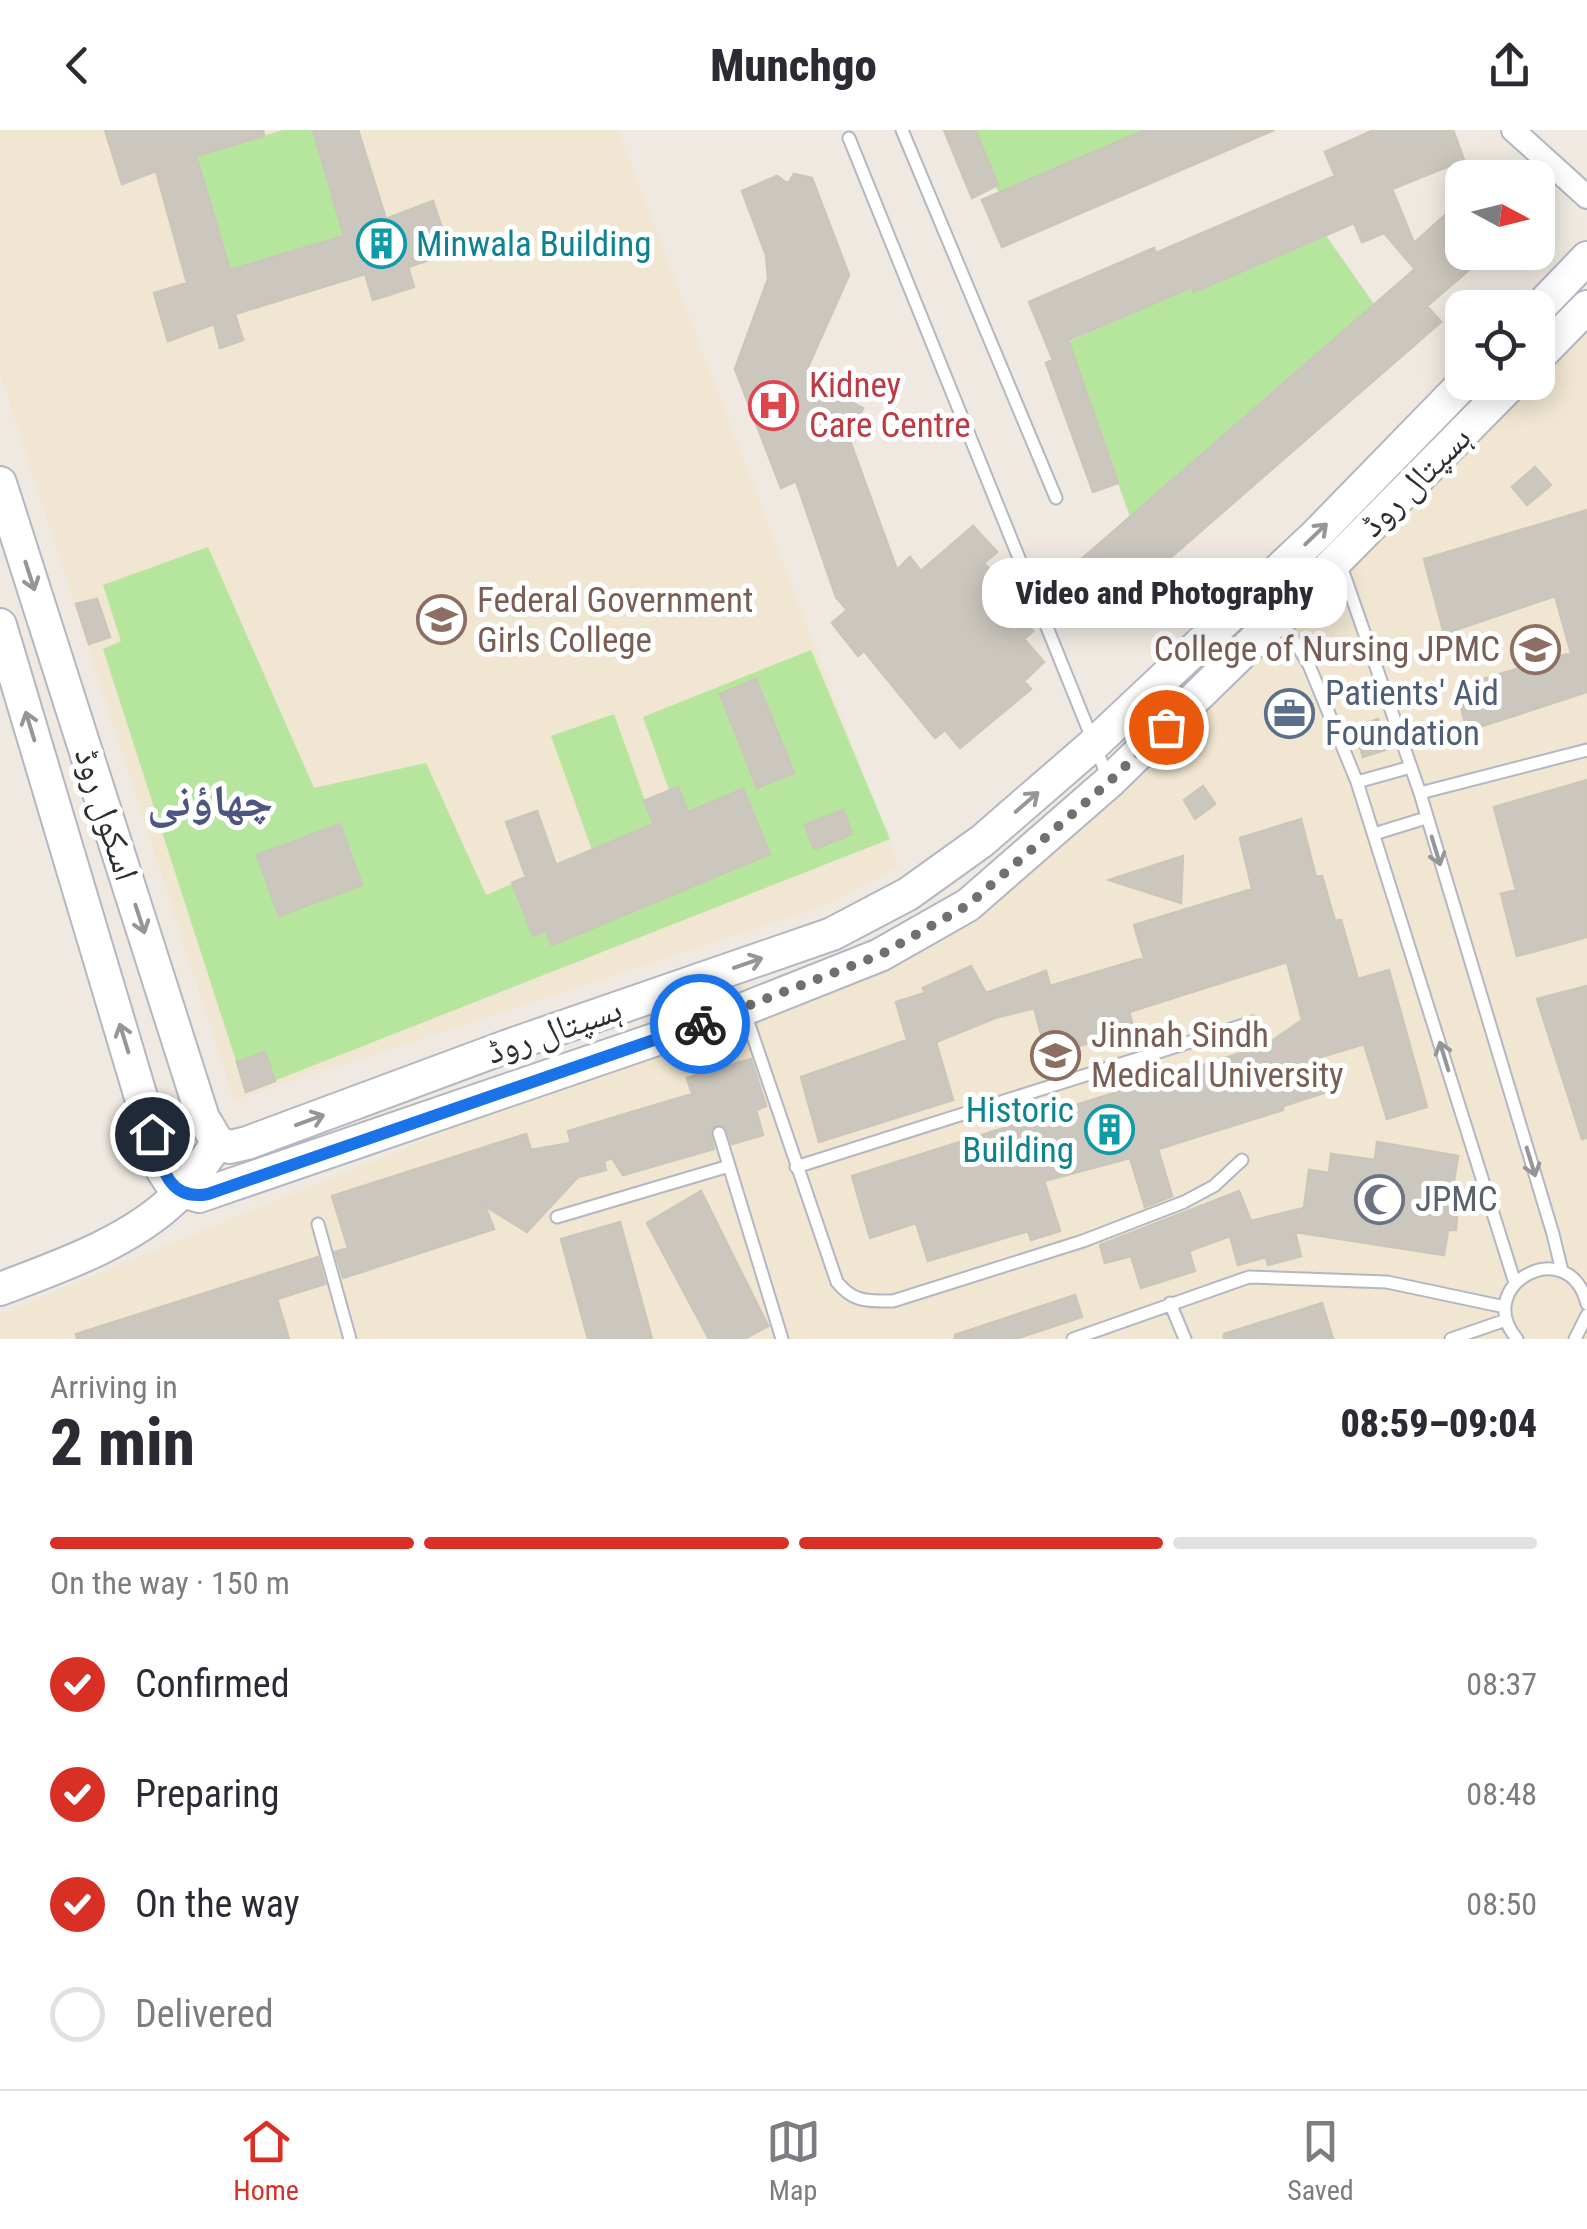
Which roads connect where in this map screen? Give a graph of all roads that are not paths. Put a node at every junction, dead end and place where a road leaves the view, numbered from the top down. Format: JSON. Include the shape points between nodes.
{"nodes":[{"id":1,"x":902,"y":130,"type":"edge"},
{"id":2,"x":1513,"y":130,"type":"edge"},
{"id":3,"x":850,"y":138,"type":"dead end"},
{"id":4,"x":1587,"y":197,"type":"edge"},
{"id":5,"x":1587,"y":258,"type":"edge"},
{"id":6,"x":1555,"y":291,"type":"edge"},
{"id":7,"x":1587,"y":307,"type":"edge"},
{"id":8,"x":1555,"y":340,"type":"edge"},
{"id":9,"x":1447,"y":400,"type":"edge"},
{"id":10,"x":1494,"y":400,"type":"edge"},
{"id":11,"x":0,"y":483,"type":"edge"},
{"id":12,"x":1056,"y":498,"type":"dead end"},
{"id":13,"x":1338,"y":559,"type":"junction"},
{"id":14,"x":1280,"y":616,"type":"junction"},
{"id":15,"x":0,"y":625,"type":"edge"},
{"id":16,"x":1095,"y":743,"type":"junction"},
{"id":17,"x":1587,"y":750,"type":"edge"},
{"id":18,"x":1410,"y":767,"type":"junction"},
{"id":19,"x":1109,"y":782,"type":"junction"},
{"id":20,"x":1357,"y":782,"type":"junction"},
{"id":21,"x":1420,"y":793,"type":"junction"},
{"id":22,"x":1426,"y":818,"type":"junction"},
{"id":23,"x":1374,"y":834,"type":"junction"},
{"id":24,"x":744,"y":1010,"type":"junction"},
{"id":25,"x":1253,"y":1022,"type":"dead end"},
{"id":26,"x":719,"y":1133,"type":"dead end"},
{"id":27,"x":218,"y":1143,"type":"junction"},
{"id":28,"x":1242,"y":1160,"type":"dead end"},
{"id":29,"x":729,"y":1166,"type":"junction"},
{"id":30,"x":796,"y":1166,"type":"junction"},
{"id":31,"x":181,"y":1192,"type":"junction"},
{"id":32,"x":557,"y":1218,"type":"dead end"},
{"id":33,"x":318,"y":1224,"type":"dead end"},
{"id":34,"x":1562,"y":1271,"type":"junction"},
{"id":35,"x":1515,"y":1283,"type":"junction"},
{"id":36,"x":1584,"y":1286,"type":"edge"},
{"id":37,"x":0,"y":1290,"type":"edge"},
{"id":38,"x":1170,"y":1304,"type":"junction"},
{"id":39,"x":1587,"y":1304,"type":"edge"},
{"id":40,"x":1506,"y":1314,"type":"junction"},
{"id":41,"x":1587,"y":1316,"type":"edge"},
{"id":42,"x":350,"y":1339,"type":"edge"},
{"id":43,"x":782,"y":1339,"type":"edge"},
{"id":44,"x":1073,"y":1339,"type":"edge"},
{"id":45,"x":1185,"y":1339,"type":"edge"},
{"id":46,"x":1451,"y":1339,"type":"edge"},
{"id":47,"x":1518,"y":1339,"type":"edge"},
{"id":48,"x":1575,"y":1339,"type":"edge"}],
"edges":[{"from":1,"to":12,"type":"lane"},
{"from":2,"to":4,"type":"street"},
{"from":3,"to":16,"type":"lane"},
{"from":5,"to":6,"type":"main road"},
{"from":7,"to":8,"type":"main road"},
{"from":16,"to":9,"type":"main road","name":"ہسپتال روڈ","one_way":true,"via":[[1316,535]]},
{"from":10,"to":13,"type":"main road","name":"ہسپتال روڈ"},
{"from":11,"to":27,"type":"main road","name":"اسکول روڈ","one_way":true,"via":[[204,1118]]},
{"from":13,"to":14,"type":"main road","name":"ہسپتال روڈ"},
{"from":13,"to":18,"type":"lane"},
{"from":14,"to":19,"type":"main road","name":"ہسپتال روڈ"},
{"from":14,"to":20,"type":"lane","via":[[1310,665]]},
{"from":31,"to":15,"type":"main road","name":"اسکول روڈ","one_way":true,"via":[[164,1171]]},
{"from":16,"to":19,"type":"lane"},
{"from":27,"to":16,"type":"main road","name":"ہسپتال روڈ","one_way":true,"via":[[247,1143],[832,934],[968,852]]},
{"from":17,"to":21,"type":"lane"},
{"from":18,"to":20,"type":"lane"},
{"from":18,"to":21,"type":"lane"},
{"from":19,"to":24,"type":"main road","name":"ہسپتال روڈ","via":[[968,905],[880,955]]},
{"from":20,"to":23,"type":"lane"},
{"from":21,"to":22,"type":"lane"},
{"from":22,"to":23,"type":"lane"},
{"from":22,"to":34,"type":"lane","one_way":true},
{"from":35,"to":23,"type":"lane","one_way":true},
{"from":24,"to":30,"type":"lane"},
{"from":24,"to":31,"type":"main road","name":"ہسپتال روڈ","via":[[242,1183],[199,1196]]},
{"from":25,"to":30,"type":"lane"},
{"from":26,"to":29,"type":"lane"},
{"from":27,"to":31,"type":"main road"},
{"from":28,"to":30,"type":"lane","via":[[1184,1202],[1082,1242],[893,1301],[868,1302],[848,1296],[837,1282]]},
{"from":29,"to":32,"type":"lane"},
{"from":29,"to":43,"type":"lane"},
{"from":31,"to":37,"type":"main road","via":[[134,1229]]},
{"from":33,"to":42,"type":"lane"},
{"from":34,"to":35,"type":"lane","via":[[1536,1270]]},
{"from":34,"to":36,"type":"lane"},
{"from":35,"to":40,"type":"lane"},
{"from":36,"to":39,"type":"lane"},
{"from":38,"to":40,"type":"lane","via":[[1249,1277],[1387,1282]]},
{"from":38,"to":44,"type":"lane"},
{"from":38,"to":45,"type":"lane"},
{"from":40,"to":46,"type":"lane"},
{"from":40,"to":47,"type":"lane"},
{"from":41,"to":48,"type":"lane"}]}
